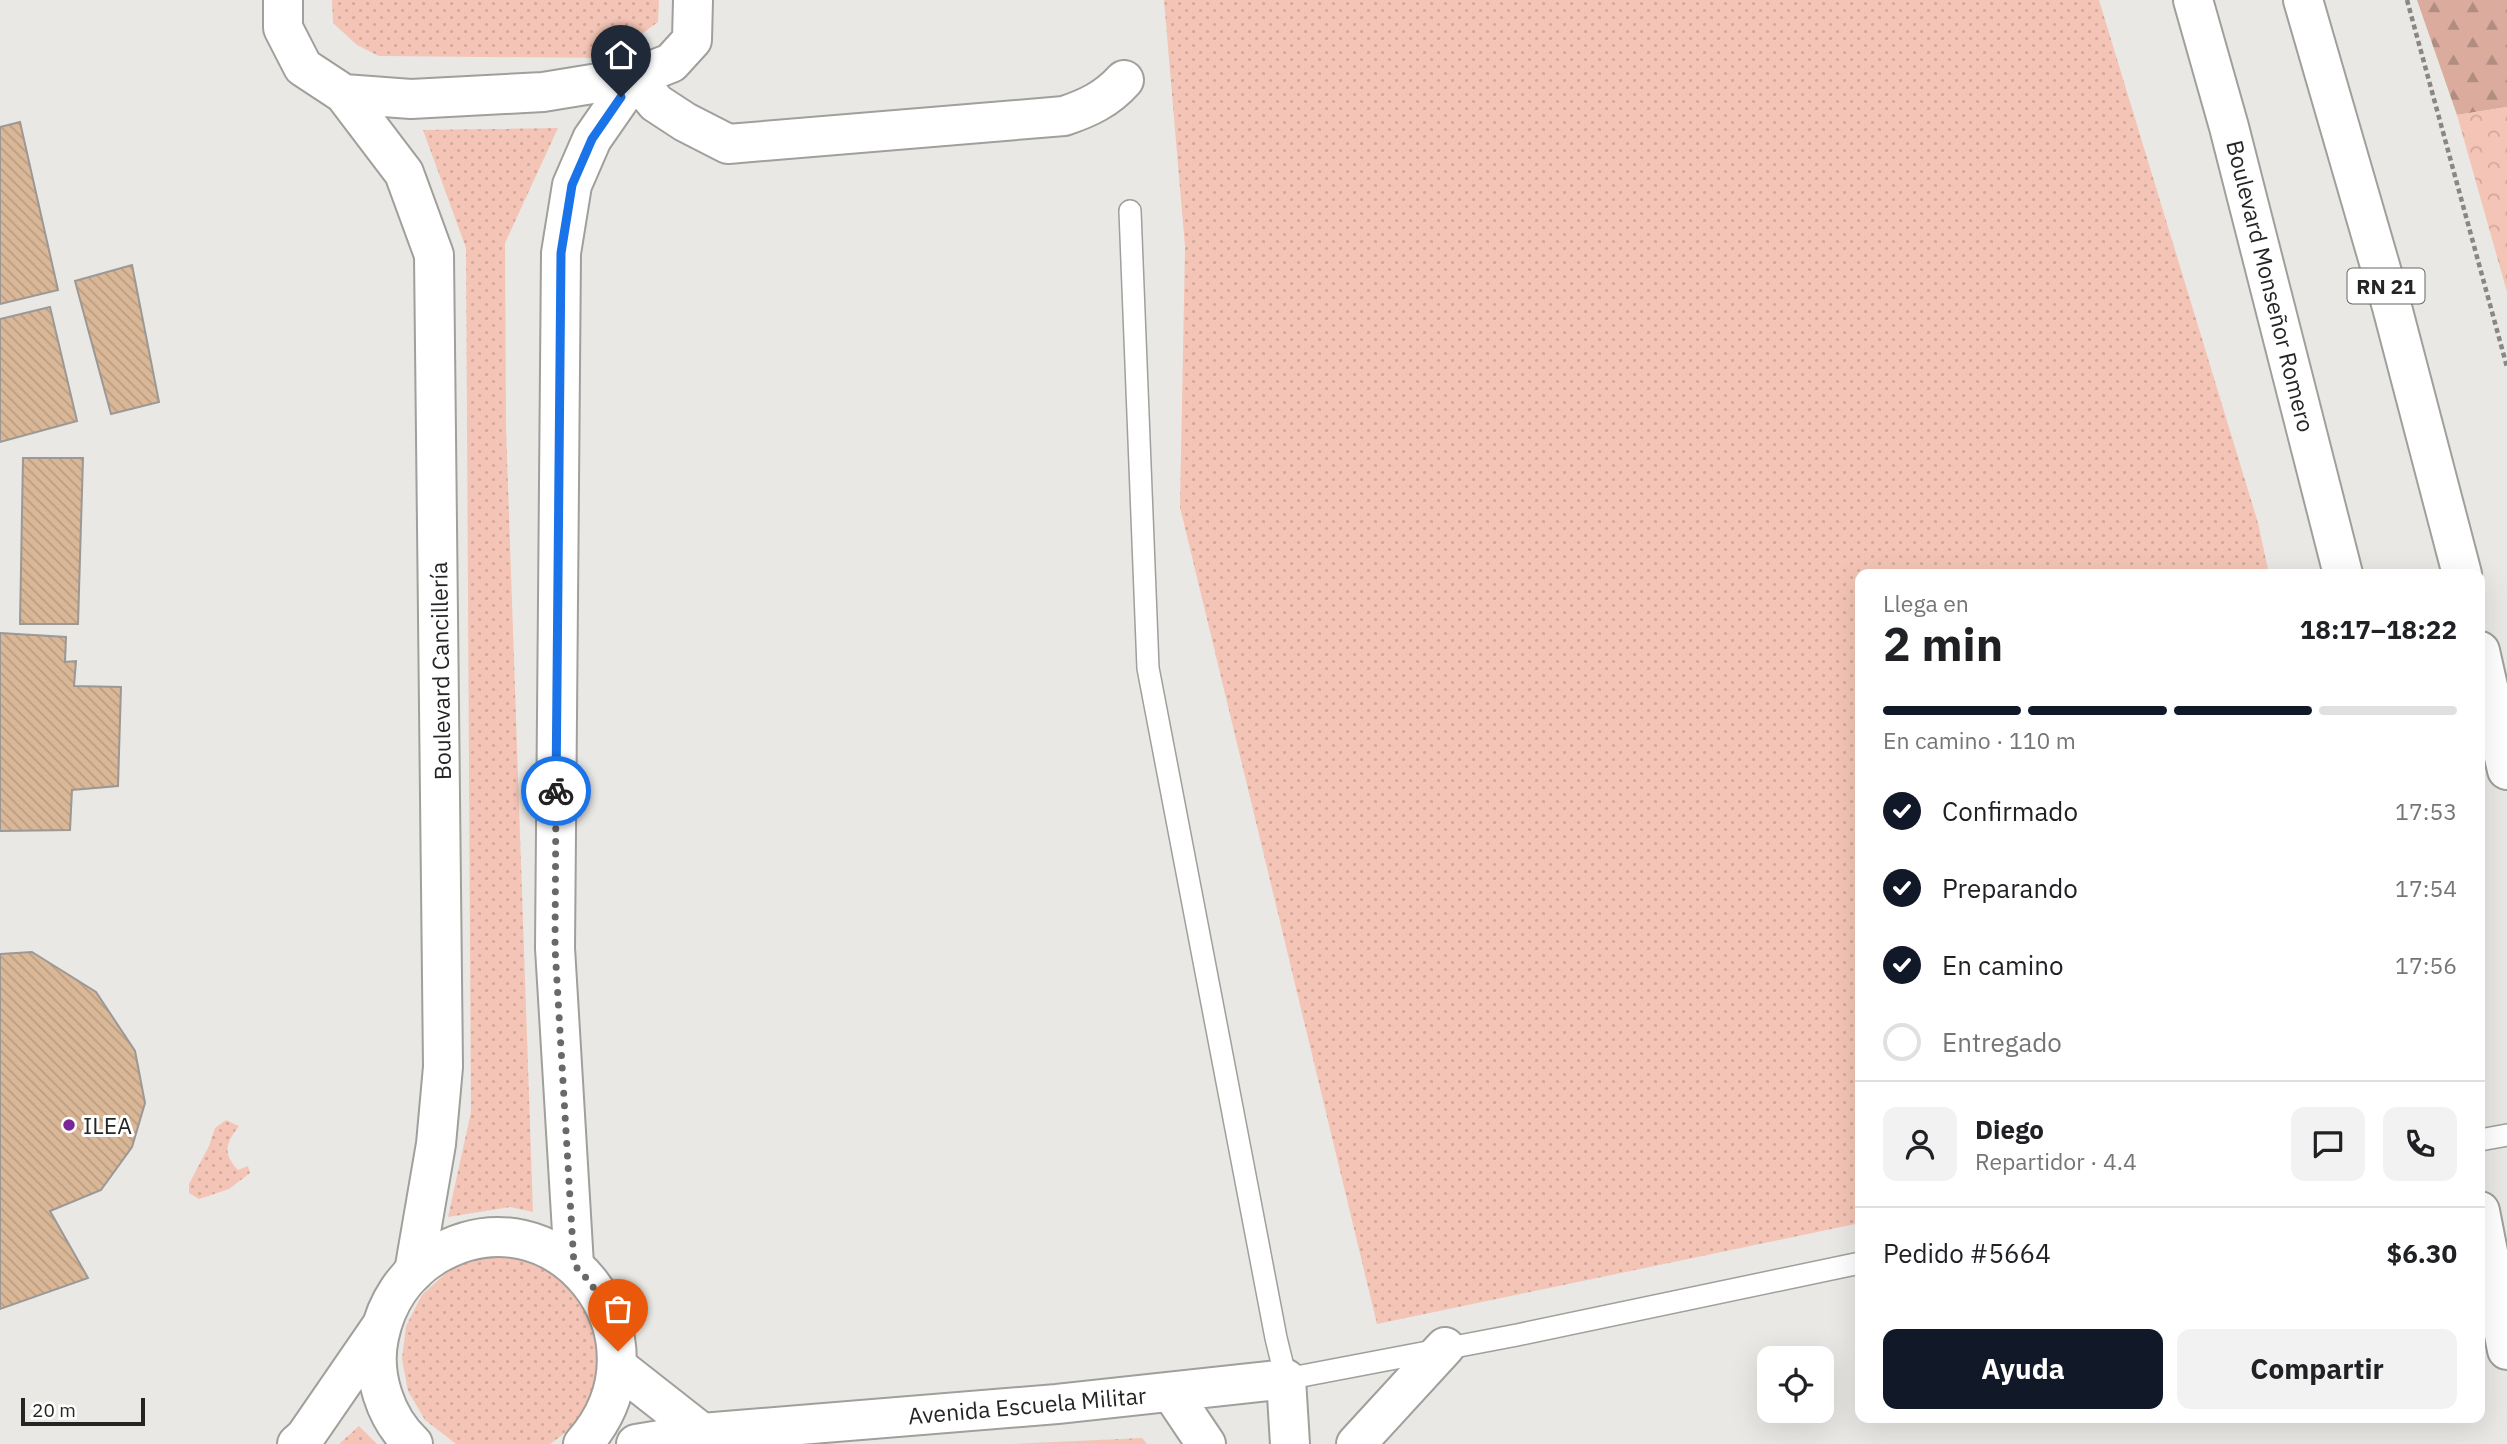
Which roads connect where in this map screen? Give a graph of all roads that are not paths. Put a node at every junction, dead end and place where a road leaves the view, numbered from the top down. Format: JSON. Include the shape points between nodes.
{"nodes":[{"id":1,"x":283,"y":0,"type":"edge"},
{"id":2,"x":693,"y":0,"type":"edge"},
{"id":3,"x":2193,"y":0,"type":"edge"},
{"id":4,"x":2304,"y":0,"type":"edge"},
{"id":5,"x":635,"y":77,"type":"junction"},
{"id":6,"x":1124,"y":80,"type":"dead end"},
{"id":7,"x":344,"y":94,"type":"junction"},
{"id":8,"x":1130,"y":211,"type":"dead end"},
{"id":9,"x":2342,"y":569,"type":"edge"},
{"id":10,"x":2461,"y":569,"type":"edge"},
{"id":11,"x":2485,"y":673,"type":"edge"},
{"id":12,"x":2507,"y":770,"type":"edge"},
{"id":13,"x":2507,"y":1135,"type":"edge"},
{"id":14,"x":2485,"y":1138,"type":"edge"},
{"id":15,"x":2485,"y":1237,"type":"edge"},
{"id":16,"x":1855,"y":1264,"type":"edge"},
{"id":17,"x":574,"y":1265,"type":"junction"},
{"id":18,"x":414,"y":1272,"type":"junction"},
{"id":19,"x":382,"y":1326,"type":"junction"},
{"id":20,"x":1445,"y":1347,"type":"junction"},
{"id":21,"x":2507,"y":1350,"type":"edge"},
{"id":22,"x":618,"y":1367,"type":"junction"},
{"id":23,"x":1286,"y":1378,"type":"junction"},
{"id":24,"x":1171,"y":1392,"type":"junction"},
{"id":25,"x":702,"y":1433,"type":"junction"},
{"id":26,"x":297,"y":1444,"type":"edge"},
{"id":27,"x":413,"y":1444,"type":"edge"},
{"id":28,"x":583,"y":1444,"type":"edge"},
{"id":29,"x":636,"y":1444,"type":"edge"},
{"id":30,"x":1206,"y":1444,"type":"edge"},
{"id":31,"x":1290,"y":1444,"type":"edge"},
{"id":32,"x":1356,"y":1444,"type":"edge"}],
"edges":[{"from":1,"to":7,"type":"main road","name":"Boulevard Cancillería","via":[[283,28],[303,67]]},
{"from":2,"to":5,"type":"main road","name":"Boulevard Cancillería","via":[[692,40],[671,63]]},
{"from":3,"to":9,"type":"main road","name":"Boulevard Monseñor Romero","via":[[2230,127]]},
{"from":4,"to":10,"type":"main road","number":"RN 21"},
{"from":5,"to":6,"type":"main road","via":[[656,103],[728,144],[1064,116],[1097,103]]},
{"from":5,"to":7,"type":"main road","name":"Boulevard Cancillería","via":[[543,92],[411,99]]},
{"from":5,"to":17,"type":"main road","via":[[592,139],[572,185],[561,253],[555,948]]},
{"from":7,"to":18,"type":"main road","name":"Boulevard Cancillería","via":[[404,173],[434,254],[443,1067],[436,1144]]},
{"from":8,"to":23,"type":"lane","via":[[1148,668]]},
{"from":11,"to":12,"type":"main road"},
{"from":13,"to":14,"type":"lane"},
{"from":15,"to":21,"type":"main road"},
{"from":16,"to":20,"type":"lane"},
{"from":17,"to":18,"type":"main road","via":[[527,1241],[492,1238],[442,1251]]},
{"from":17,"to":22,"type":"main road","via":[[596,1289],[611,1318]]},
{"from":18,"to":19,"type":"main road","via":[[394,1297]]},
{"from":19,"to":26,"type":"main road"},
{"from":19,"to":27,"type":"main road","via":[[377,1361],[381,1387],[389,1412]]},
{"from":20,"to":23,"type":"lane"},
{"from":20,"to":32,"type":"main road"},
{"from":22,"to":25,"type":"main road"},
{"from":22,"to":28,"type":"main road","via":[[611,1399]]},
{"from":23,"to":24,"type":"main road","name":"Avenida Escuela Militar"},
{"from":23,"to":31,"type":"main road"},
{"from":24,"to":25,"type":"main road","name":"Avenida Escuela Militar"},
{"from":24,"to":30,"type":"main road"},
{"from":25,"to":29,"type":"main road","name":"Avenida Escuela Militar"}]}
